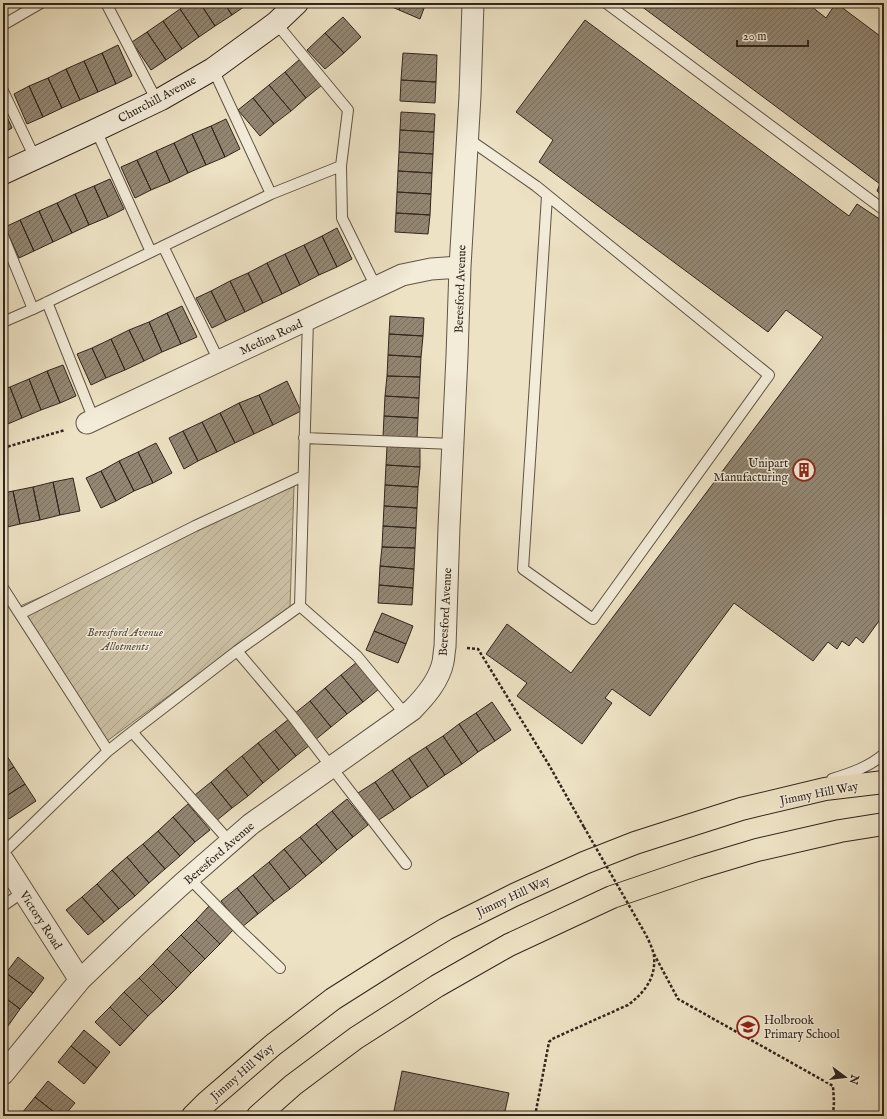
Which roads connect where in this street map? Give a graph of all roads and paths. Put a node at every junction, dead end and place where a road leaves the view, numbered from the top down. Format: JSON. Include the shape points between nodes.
{"nodes":[{"id":1,"x":41,"y":3,"type":"edge"},
{"id":2,"x":106,"y":3,"type":"edge"},
{"id":3,"x":473,"y":3,"type":"edge"},
{"id":4,"x":606,"y":3,"type":"edge"},
{"id":5,"x":285,"y":10,"type":"edge"},
{"id":6,"x":3,"y":25,"type":"edge"},
{"id":7,"x":213,"y":69,"type":"junction"},
{"id":8,"x":3,"y":91,"type":"edge"},
{"id":9,"x":157,"y":101,"type":"junction"},
{"id":10,"x":96,"y":130,"type":"junction"},
{"id":11,"x":467,"y":138,"type":"junction"},
{"id":12,"x":35,"y":158,"type":"junction"},
{"id":13,"x":341,"y":166,"type":"junction"},
{"id":14,"x":3,"y":173,"type":"edge"},
{"id":15,"x":272,"y":194,"type":"junction"},
{"id":16,"x":547,"y":196,"type":"junction"},
{"id":17,"x":884,"y":210,"type":"edge"},
{"id":18,"x":3,"y":236,"type":"edge"},
{"id":19,"x":163,"y":246,"type":"junction"},
{"id":20,"x":151,"y":252,"type":"junction"},
{"id":21,"x":460,"y":267,"type":"junction"},
{"id":22,"x":376,"y":287,"type":"junction"},
{"id":23,"x":46,"y":302,"type":"junction"},
{"id":24,"x":34,"y":309,"type":"junction"},
{"id":25,"x":308,"y":319,"type":"junction"},
{"id":26,"x":3,"y":322,"type":"edge"},
{"id":27,"x":219,"y":362,"type":"junction"},
{"id":28,"x":91,"y":422,"type":"junction"},
{"id":29,"x":304,"y":438,"type":"junction"},
{"id":30,"x":453,"y":444,"type":"junction"},
{"id":31,"x":3,"y":448,"type":"edge"},
{"id":32,"x":304,"y":476,"type":"junction"},
{"id":33,"x":3,"y":588,"type":"edge"},
{"id":34,"x":300,"y":606,"type":"junction"},
{"id":35,"x":20,"y":614,"type":"junction"},
{"id":36,"x":445,"y":646,"type":"junction"},
{"id":37,"x":237,"y":651,"type":"junction"},
{"id":38,"x":405,"y":714,"type":"junction"},
{"id":39,"x":132,"y":732,"type":"junction"},
{"id":40,"x":108,"y":751,"type":"junction"},
{"id":41,"x":884,"y":754,"type":"edge"},
{"id":42,"x":330,"y":767,"type":"junction"},
{"id":43,"x":884,"y":782,"type":"edge"},
{"id":44,"x":741,"y":809,"type":"junction"},
{"id":45,"x":884,"y":824,"type":"edge"},
{"id":46,"x":230,"y":842,"type":"junction"},
{"id":47,"x":3,"y":853,"type":"edge"},
{"id":48,"x":3,"y":860,"type":"edge"},
{"id":49,"x":406,"y":864,"type":"dead end"},
{"id":50,"x":190,"y":878,"type":"junction"},
{"id":51,"x":23,"y":892,"type":"junction"},
{"id":52,"x":3,"y":906,"type":"edge"},
{"id":53,"x":654,"y":954,"type":"junction"},
{"id":54,"x":280,"y":968,"type":"dead end"},
{"id":55,"x":80,"y":980,"type":"junction"},
{"id":56,"x":3,"y":1074,"type":"edge"},
{"id":57,"x":193,"y":1116,"type":"edge"},
{"id":58,"x":258,"y":1116,"type":"edge"},
{"id":59,"x":535,"y":1116,"type":"edge"},
{"id":60,"x":833,"y":1116,"type":"edge"}],
"edges":[{"from":1,"to":6,"type":"lane"},
{"from":2,"to":9,"type":"lane"},
{"from":3,"to":11,"type":"street","name":"Beresford Avenue"},
{"from":4,"to":17,"type":"lane"},
{"from":5,"to":7,"type":"street","name":"Churchill Avenue"},
{"from":5,"to":13,"type":"lane","via":[[348,110]]},
{"from":7,"to":9,"type":"street","name":"Churchill Avenue"},
{"from":7,"to":15,"type":"lane"},
{"from":8,"to":12,"type":"lane"},
{"from":9,"to":10,"type":"street","name":"Churchill Avenue"},
{"from":10,"to":12,"type":"street","name":"Churchill Avenue"},
{"from":10,"to":20,"type":"lane"},
{"from":11,"to":16,"type":"lane"},
{"from":11,"to":21,"type":"street","name":"Beresford Avenue"},
{"from":12,"to":14,"type":"street","name":"Churchill Avenue"},
{"from":13,"to":15,"type":"lane"},
{"from":13,"to":22,"type":"lane","via":[[342,218]]},
{"from":15,"to":19,"type":"lane"},
{"from":16,"to":16,"type":"lane","via":[[769,375],[593,619],[523,570]]},
{"from":18,"to":24,"type":"lane"},
{"from":19,"to":20,"type":"lane"},
{"from":19,"to":27,"type":"lane"},
{"from":20,"to":23,"type":"lane"},
{"from":21,"to":22,"type":"street","name":"Medina Road","via":[[402,275]]},
{"from":21,"to":30,"type":"street","name":"Beresford Avenue"},
{"from":22,"to":25,"type":"street","name":"Medina Road"},
{"from":23,"to":24,"type":"lane"},
{"from":23,"to":28,"type":"lane"},
{"from":24,"to":26,"type":"lane"},
{"from":25,"to":27,"type":"street","name":"Medina Road"},
{"from":25,"to":29,"type":"lane"},
{"from":27,"to":28,"type":"street","name":"Medina Road"},
{"from":28,"to":31,"type":"path"},
{"from":29,"to":30,"type":"lane"},
{"from":29,"to":32,"type":"lane"},
{"from":30,"to":36,"type":"street","name":"Beresford Avenue"},
{"from":32,"to":34,"type":"lane"},
{"from":32,"to":35,"type":"lane","via":[[195,526]]},
{"from":33,"to":35,"type":"lane"},
{"from":34,"to":37,"type":"lane"},
{"from":34,"to":38,"type":"lane","via":[[357,656]]},
{"from":35,"to":40,"type":"lane"},
{"from":36,"to":38,"type":"street","name":"Beresford Avenue","via":[[442,664],[431,687],[423,699]]},
{"from":36,"to":53,"type":"path","bridge":true,"via":[[478,649],[549,765],[646,935]]},
{"from":37,"to":39,"type":"lane"},
{"from":37,"to":42,"type":"lane","via":[[292,716]]},
{"from":38,"to":42,"type":"street","name":"Beresford Avenue"},
{"from":39,"to":40,"type":"lane"},
{"from":39,"to":46,"type":"lane"},
{"from":40,"to":47,"type":"lane"},
{"from":41,"to":44,"type":"lane","via":[[856,772]]},
{"from":42,"to":46,"type":"street","name":"Beresford Avenue"},
{"from":42,"to":49,"type":"lane"},
{"from":43,"to":44,"type":"highway","name":"Jimmy Hill Way","via":[[825,790]]},
{"from":44,"to":57,"type":"highway","name":"Jimmy Hill Way","via":[[584,863],[446,929],[332,999],[274,1045]]},
{"from":45,"to":58,"type":"highway","via":[[840,830],[697,868],[612,897],[509,945],[437,986],[356,1038],[293,1085]]},
{"from":46,"to":50,"type":"street","name":"Beresford Avenue"},
{"from":48,"to":51,"type":"street","name":"Victory Road"},
{"from":50,"to":54,"type":"lane"},
{"from":50,"to":55,"type":"street","name":"Beresford Avenue"},
{"from":51,"to":52,"type":"lane"},
{"from":51,"to":55,"type":"street","name":"Victory Road"},
{"from":53,"to":59,"type":"path","via":[[650,982],[639,996],[628,1005],[549,1042]]},
{"from":53,"to":60,"type":"path","via":[[678,999],[833,1086]]},
{"from":55,"to":56,"type":"street","name":"Beresford Avenue"}]}
